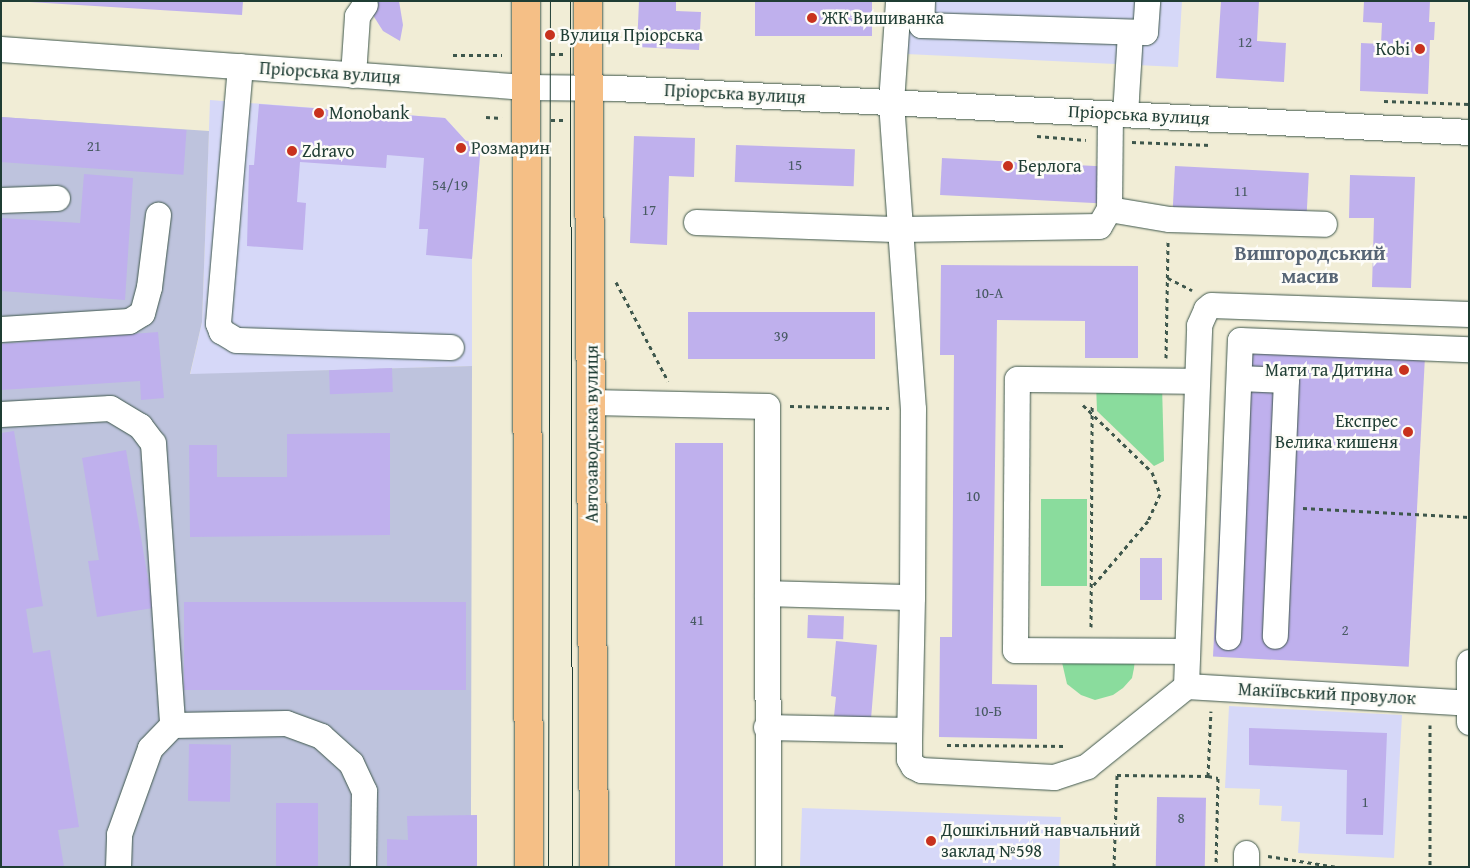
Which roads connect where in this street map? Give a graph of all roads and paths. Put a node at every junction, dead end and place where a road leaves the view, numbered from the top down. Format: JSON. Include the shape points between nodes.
{"nodes":[{"id":1,"x":526,"y":1,"type":"edge"},
{"id":2,"x":588,"y":1,"type":"edge"},
{"id":3,"x":898,"y":1,"type":"edge"},
{"id":4,"x":922,"y":1,"type":"edge"},
{"id":5,"x":1147,"y":1,"type":"edge"},
{"id":6,"x":365,"y":4,"type":"dead end"},
{"id":7,"x":1130,"y":32,"type":"junction"},
{"id":8,"x":1,"y":49,"type":"edge"},
{"id":9,"x":240,"y":66,"type":"junction"},
{"id":10,"x":353,"y":75,"type":"junction"},
{"id":11,"x":526,"y":87,"type":"junction"},
{"id":12,"x":589,"y":87,"type":"junction"},
{"id":13,"x":891,"y":102,"type":"junction"},
{"id":14,"x":1117,"y":114,"type":"junction"},
{"id":15,"x":1469,"y":132,"type":"edge"},
{"id":16,"x":57,"y":198,"type":"dead end"},
{"id":17,"x":1,"y":200,"type":"edge"},
{"id":18,"x":1109,"y":209,"type":"junction"},
{"id":19,"x":158,"y":215,"type":"dead end"},
{"id":20,"x":1169,"y":219,"type":"junction"},
{"id":21,"x":696,"y":222,"type":"dead end"},
{"id":22,"x":1324,"y":224,"type":"dead end"},
{"id":23,"x":901,"y":229,"type":"junction"},
{"id":24,"x":613,"y":275,"type":"dead end"},
{"id":25,"x":1469,"y":314,"type":"edge"},
{"id":26,"x":1,"y":329,"type":"edge"},
{"id":27,"x":450,"y":347,"type":"dead end"},
{"id":28,"x":1469,"y":349,"type":"edge"},
{"id":29,"x":1239,"y":378,"type":"junction"},
{"id":30,"x":1058,"y":380,"type":"junction"},
{"id":31,"x":1092,"y":380,"type":"junction"},
{"id":32,"x":1165,"y":380,"type":"junction"},
{"id":33,"x":1197,"y":381,"type":"junction"},
{"id":34,"x":593,"y":402,"type":"junction"},
{"id":35,"x":680,"y":404,"type":"junction"},
{"id":36,"x":767,"y":406,"type":"junction"},
{"id":37,"x":913,"y":409,"type":"junction"},
{"id":38,"x":1,"y":414,"type":"edge"},
{"id":39,"x":1092,"y":414,"type":"junction"},
{"id":40,"x":1280,"y":507,"type":"junction"},
{"id":41,"x":1469,"y":517,"type":"edge"},
{"id":42,"x":1091,"y":588,"type":"junction"},
{"id":43,"x":768,"y":593,"type":"junction"},
{"id":44,"x":912,"y":597,"type":"junction"},
{"id":45,"x":1275,"y":636,"type":"dead end"},
{"id":46,"x":1228,"y":637,"type":"dead end"},
{"id":47,"x":1091,"y":650,"type":"junction"},
{"id":48,"x":1187,"y":651,"type":"junction"},
{"id":49,"x":1469,"y":662,"type":"edge"},
{"id":50,"x":1186,"y":686,"type":"junction"},
{"id":51,"x":1212,"y":688,"type":"junction"},
{"id":52,"x":1468,"y":698,"type":"edge"},
{"id":53,"x":1430,"y":700,"type":"junction"},
{"id":54,"x":172,"y":725,"type":"junction"},
{"id":55,"x":766,"y":727,"type":"junction"},
{"id":56,"x":909,"y":737,"type":"junction"},
{"id":57,"x":1075,"y":746,"type":"dead end"},
{"id":58,"x":1208,"y":776,"type":"junction"},
{"id":59,"x":1246,"y":860,"type":"edge"},
{"id":60,"x":118,"y":867,"type":"edge"},
{"id":61,"x":363,"y":867,"type":"edge"},
{"id":62,"x":529,"y":867,"type":"edge"},
{"id":63,"x":594,"y":867,"type":"edge"},
{"id":64,"x":768,"y":867,"type":"edge"},
{"id":65,"x":1114,"y":867,"type":"edge"},
{"id":66,"x":1216,"y":867,"type":"edge"},
{"id":67,"x":1337,"y":867,"type":"edge"},
{"id":68,"x":1430,"y":867,"type":"edge"}],
"edges":[{"from":1,"to":11,"type":"main road"},
{"from":2,"to":12,"type":"main road","name":"Автозаводська вулиця"},
{"from":3,"to":13,"type":"street"},
{"from":4,"to":7,"type":"street","via":[[921,25]]},
{"from":5,"to":7,"type":"street","via":[[1145,32]]},
{"from":6,"to":10,"type":"street","via":[[356,16]]},
{"from":7,"to":14,"type":"street"},
{"from":8,"to":9,"type":"street","name":"Пріорська вулиця"},
{"from":9,"to":10,"type":"street","name":"Пріорська вулиця"},
{"from":9,"to":27,"type":"street","via":[[218,323],[221,331],[236,340]]},
{"from":10,"to":11,"type":"street","name":"Пріорська вулиця"},
{"from":11,"to":12,"type":"street","name":"Пріорська вулиця"},
{"from":11,"to":62,"type":"main road"},
{"from":12,"to":13,"type":"street","name":"Пріорська вулиця"},
{"from":12,"to":34,"type":"main road","name":"Автозаводська вулиця"},
{"from":13,"to":14,"type":"street","name":"Пріорська вулиця"},
{"from":13,"to":23,"type":"street"},
{"from":14,"to":15,"type":"street","name":"Пріорська вулиця"},
{"from":14,"to":18,"type":"street"},
{"from":16,"to":17,"type":"street"},
{"from":18,"to":20,"type":"street"},
{"from":18,"to":23,"type":"street","via":[[1099,226]]},
{"from":19,"to":26,"type":"street","via":[[150,287],[142,313],[129,322]]},
{"from":20,"to":22,"type":"street"},
{"from":20,"to":32,"type":"path"},
{"from":21,"to":23,"type":"street"},
{"from":23,"to":37,"type":"street"},
{"from":24,"to":35,"type":"path"},
{"from":25,"to":33,"type":"street","via":[[1211,305],[1199,325]]},
{"from":28,"to":29,"type":"street","via":[[1240,340]]},
{"from":29,"to":40,"type":"street","via":[[1286,380]]},
{"from":29,"to":46,"type":"street"},
{"from":30,"to":31,"type":"street"},
{"from":30,"to":39,"type":"path"},
{"from":30,"to":47,"type":"street","via":[[1017,379],[1015,650]]},
{"from":31,"to":32,"type":"street"},
{"from":31,"to":39,"type":"path"},
{"from":32,"to":33,"type":"street"},
{"from":33,"to":48,"type":"street"},
{"from":34,"to":35,"type":"street"},
{"from":34,"to":63,"type":"main road","name":"Автозаводська вулиця"},
{"from":35,"to":36,"type":"street"},
{"from":36,"to":37,"type":"path"},
{"from":36,"to":43,"type":"street"},
{"from":37,"to":44,"type":"street"},
{"from":38,"to":54,"type":"street","via":[[110,408],[140,426],[153,443]]},
{"from":39,"to":42,"type":"path"},
{"from":39,"to":42,"type":"path","via":[[1152,472],[1160,494],[1148,520]]},
{"from":40,"to":41,"type":"path"},
{"from":40,"to":45,"type":"street"},
{"from":42,"to":47,"type":"path"},
{"from":43,"to":44,"type":"street"},
{"from":43,"to":55,"type":"street"},
{"from":44,"to":56,"type":"street"},
{"from":47,"to":48,"type":"street"},
{"from":48,"to":50,"type":"street"},
{"from":49,"to":52,"type":"street"},
{"from":50,"to":51,"type":"street","name":"Макіївський провулок"},
{"from":50,"to":56,"type":"street","via":[[1087,766],[1061,776],[921,770],[909,759]]},
{"from":51,"to":53,"type":"street","name":"Макіївський провулок"},
{"from":51,"to":58,"type":"path"},
{"from":52,"to":53,"type":"street","name":"Макіївський провулок"},
{"from":53,"to":68,"type":"path"},
{"from":54,"to":60,"type":"street","via":[[150,748],[119,834]]},
{"from":54,"to":61,"type":"street","via":[[286,723],[322,736],[350,763],[364,791]]},
{"from":55,"to":56,"type":"street"},
{"from":55,"to":64,"type":"street"},
{"from":56,"to":57,"type":"path"},
{"from":58,"to":65,"type":"path","via":[[1117,775]]},
{"from":58,"to":66,"type":"path","via":[[1218,778]]},
{"from":59,"to":67,"type":"path"}]}
